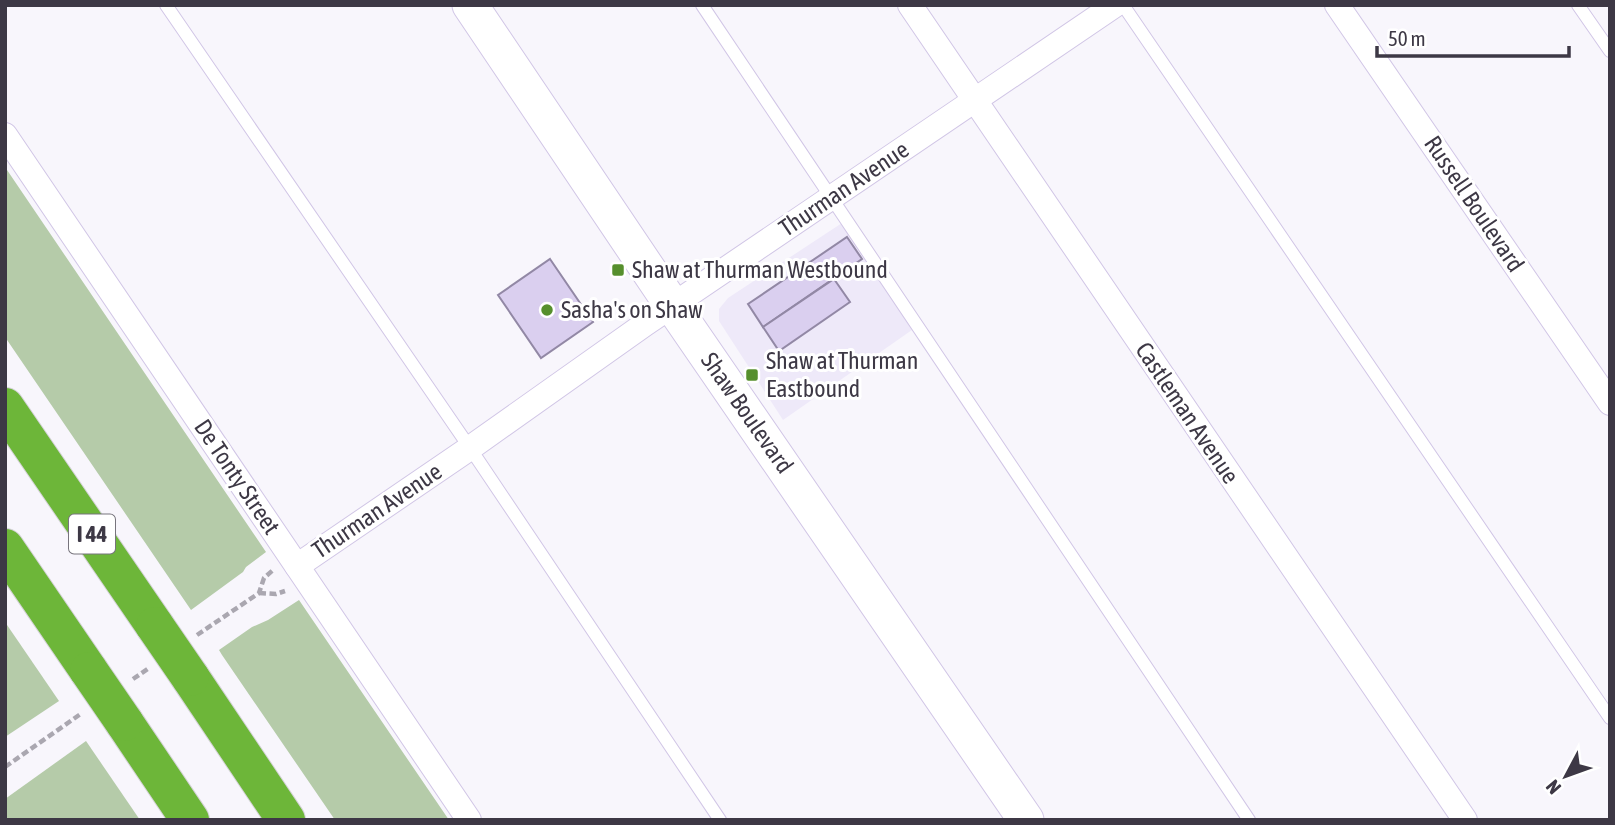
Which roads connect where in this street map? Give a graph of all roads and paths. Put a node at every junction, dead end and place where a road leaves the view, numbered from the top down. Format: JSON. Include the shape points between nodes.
{"nodes":[{"id":1,"x":166,"y":5,"type":"edge"},
{"id":2,"x":470,"y":5,"type":"edge"},
{"id":3,"x":702,"y":5,"type":"edge"},
{"id":4,"x":910,"y":5,"type":"edge"},
{"id":5,"x":1115,"y":5,"type":"edge"},
{"id":6,"x":1123,"y":5,"type":"edge"},
{"id":7,"x":1337,"y":5,"type":"edge"},
{"id":8,"x":1578,"y":5,"type":"edge"},
{"id":9,"x":1610,"y":51,"type":"edge"},
{"id":10,"x":974,"y":101,"type":"junction"},
{"id":11,"x":5,"y":135,"type":"edge"},
{"id":12,"x":832,"y":197,"type":"junction"},
{"id":13,"x":672,"y":305,"type":"junction"},
{"id":14,"x":1610,"y":403,"type":"edge"},
{"id":15,"x":5,"y":407,"type":"edge"},
{"id":16,"x":470,"y":448,"type":"junction"},
{"id":17,"x":5,"y":548,"type":"edge"},
{"id":18,"x":297,"y":566,"type":"junction"},
{"id":19,"x":1610,"y":718,"type":"edge"},
{"id":20,"x":190,"y":820,"type":"edge"},
{"id":21,"x":286,"y":820,"type":"edge"},
{"id":22,"x":469,"y":820,"type":"edge"},
{"id":23,"x":720,"y":820,"type":"edge"},
{"id":24,"x":1026,"y":820,"type":"edge"},
{"id":25,"x":1250,"y":820,"type":"edge"},
{"id":26,"x":1465,"y":820,"type":"edge"}],
"edges":[{"from":1,"to":16,"type":"lane"},
{"from":2,"to":13,"type":"street","name":"Shaw Boulevard"},
{"from":3,"to":12,"type":"lane"},
{"from":4,"to":10,"type":"street","name":"Castleman Avenue"},
{"from":5,"to":10,"type":"street","name":"Thurman Avenue"},
{"from":6,"to":19,"type":"lane"},
{"from":7,"to":14,"type":"street","name":"Russell Boulevard"},
{"from":8,"to":9,"type":"lane"},
{"from":10,"to":12,"type":"street","name":"Thurman Avenue"},
{"from":10,"to":26,"type":"street","name":"Castleman Avenue"},
{"from":11,"to":18,"type":"street","name":"De Tonty Street"},
{"from":12,"to":13,"type":"street","name":"Thurman Avenue"},
{"from":12,"to":25,"type":"lane"},
{"from":13,"to":16,"type":"street","name":"Thurman Avenue"},
{"from":13,"to":24,"type":"street","name":"Shaw Boulevard"},
{"from":15,"to":21,"type":"highway","number":"I 44","bridge":true},
{"from":16,"to":18,"type":"street","name":"Thurman Avenue"},
{"from":16,"to":23,"type":"lane"},
{"from":17,"to":20,"type":"highway","bridge":true},
{"from":18,"to":22,"type":"street","name":"De Tonty Street"}]}
